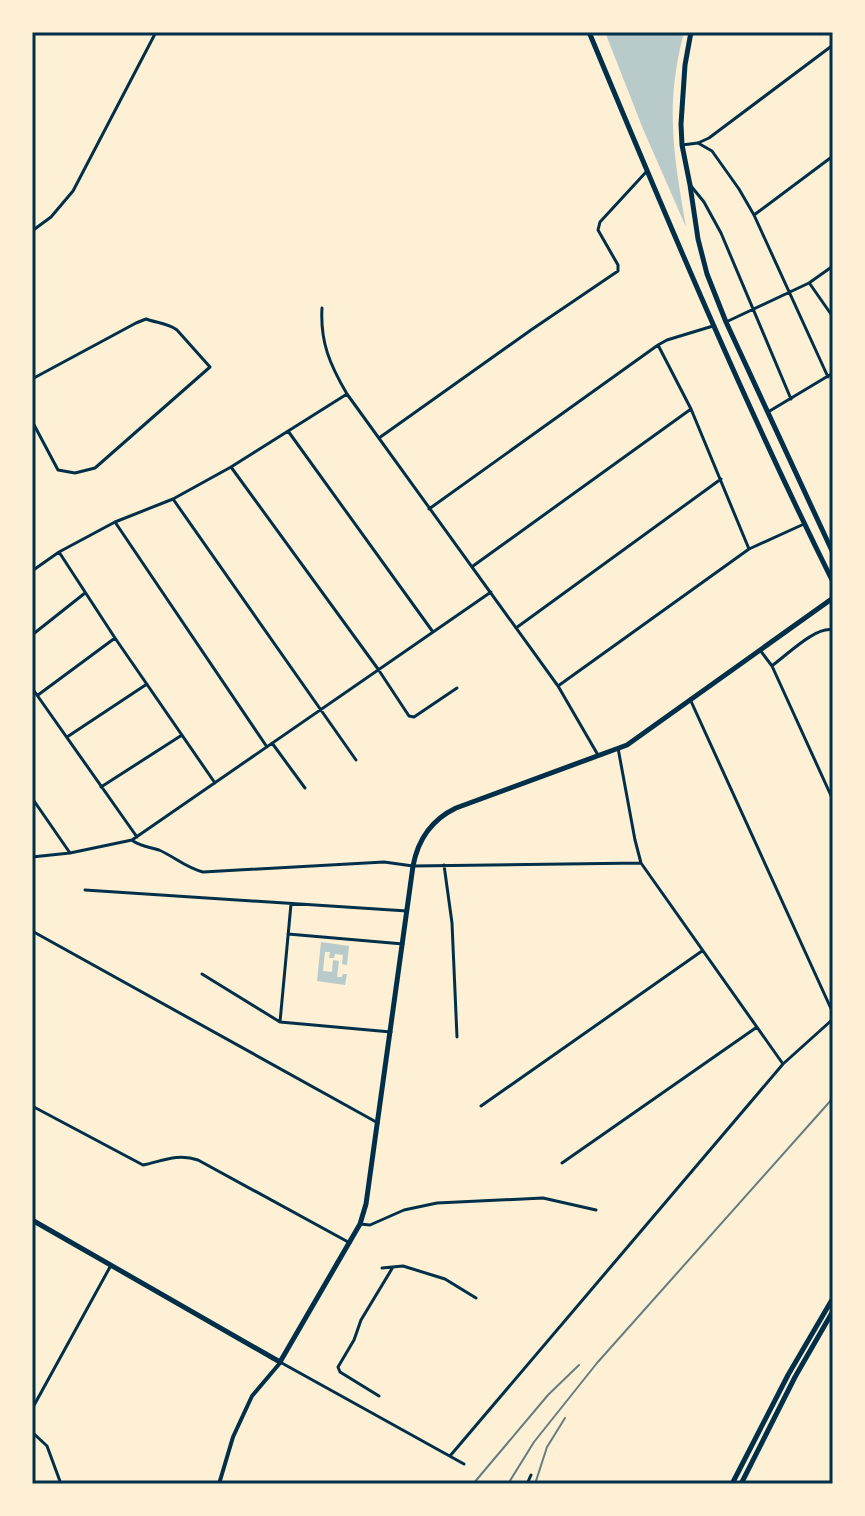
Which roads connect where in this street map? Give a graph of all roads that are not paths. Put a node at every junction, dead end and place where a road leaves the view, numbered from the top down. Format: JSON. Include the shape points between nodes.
{"nodes":[{"id":1,"x":156,"y":32,"type":"edge"},
{"id":2,"x":589,"y":32,"type":"edge"},
{"id":3,"x":691,"y":32,"type":"edge"},
{"id":4,"x":833,"y":45,"type":"edge"},
{"id":5,"x":698,"y":143,"type":"junction"},
{"id":6,"x":682,"y":145,"type":"junction"},
{"id":7,"x":833,"y":156,"type":"edge"},
{"id":8,"x":647,"y":171,"type":"junction"},
{"id":9,"x":690,"y":185,"type":"junction"},
{"id":10,"x":754,"y":215,"type":"junction"},
{"id":11,"x":32,"y":231,"type":"edge"},
{"id":12,"x":833,"y":266,"type":"edge"},
{"id":13,"x":809,"y":283,"type":"junction"},
{"id":14,"x":790,"y":291,"type":"junction"},
{"id":15,"x":322,"y":308,"type":"dead end"},
{"id":16,"x":754,"y":308,"type":"junction"},
{"id":17,"x":833,"y":317,"type":"edge"},
{"id":18,"x":726,"y":322,"type":"junction"},
{"id":19,"x":715,"y":325,"type":"junction"},
{"id":20,"x":658,"y":345,"type":"junction"},
{"id":21,"x":831,"y":375,"type":"edge"},
{"id":22,"x":32,"y":379,"type":"edge"},
{"id":23,"x":347,"y":394,"type":"junction"},
{"id":24,"x":791,"y":399,"type":"junction"},
{"id":25,"x":691,"y":409,"type":"junction"},
{"id":26,"x":768,"y":412,"type":"junction"},
{"id":27,"x":32,"y":421,"type":"edge"},
{"id":28,"x":287,"y":431,"type":"junction"},
{"id":29,"x":379,"y":438,"type":"junction"},
{"id":30,"x":231,"y":467,"type":"junction"},
{"id":31,"x":721,"y":479,"type":"junction"},
{"id":32,"x":173,"y":499,"type":"junction"},
{"id":33,"x":429,"y":509,"type":"junction"},
{"id":34,"x":115,"y":522,"type":"junction"},
{"id":35,"x":804,"y":524,"type":"junction"},
{"id":36,"x":749,"y":549,"type":"junction"},
{"id":37,"x":59,"y":552,"type":"junction"},
{"id":38,"x":833,"y":553,"type":"edge"},
{"id":39,"x":473,"y":567,"type":"junction"},
{"id":40,"x":32,"y":571,"type":"edge"},
{"id":41,"x":833,"y":582,"type":"edge"},
{"id":42,"x":491,"y":592,"type":"junction"},
{"id":43,"x":85,"y":593,"type":"junction"},
{"id":44,"x":833,"y":598,"type":"edge"},
{"id":45,"x":516,"y":628,"type":"junction"},
{"id":46,"x":833,"y":630,"type":"edge"},
{"id":47,"x":433,"y":632,"type":"junction"},
{"id":48,"x":32,"y":635,"type":"edge"},
{"id":49,"x":115,"y":638,"type":"junction"},
{"id":50,"x":760,"y":650,"type":"junction"},
{"id":51,"x":772,"y":666,"type":"junction"},
{"id":52,"x":378,"y":669,"type":"junction"},
{"id":53,"x":148,"y":684,"type":"junction"},
{"id":54,"x":558,"y":686,"type":"junction"},
{"id":55,"x":32,"y":688,"type":"edge"},
{"id":56,"x":457,"y":688,"type":"dead end"},
{"id":57,"x":37,"y":695,"type":"junction"},
{"id":58,"x":690,"y":699,"type":"junction"},
{"id":59,"x":320,"y":709,"type":"junction"},
{"id":60,"x":182,"y":735,"type":"junction"},
{"id":61,"x":67,"y":737,"type":"junction"},
{"id":62,"x":272,"y":743,"type":"junction"},
{"id":63,"x":267,"y":747,"type":"junction"},
{"id":64,"x":618,"y":748,"type":"junction"},
{"id":65,"x":599,"y":755,"type":"junction"},
{"id":66,"x":356,"y":760,"type":"dead end"},
{"id":67,"x":215,"y":783,"type":"junction"},
{"id":68,"x":100,"y":787,"type":"junction"},
{"id":69,"x":305,"y":788,"type":"dead end"},
{"id":70,"x":831,"y":790,"type":"edge"},
{"id":71,"x":32,"y":798,"type":"edge"},
{"id":72,"x":833,"y":800,"type":"edge"},
{"id":73,"x":137,"y":837,"type":"junction"},
{"id":74,"x":132,"y":840,"type":"junction"},
{"id":75,"x":70,"y":853,"type":"junction"},
{"id":76,"x":32,"y":857,"type":"edge"},
{"id":77,"x":641,"y":863,"type":"junction"},
{"id":78,"x":444,"y":865,"type":"junction"},
{"id":79,"x":413,"y":866,"type":"junction"},
{"id":80,"x":85,"y":890,"type":"dead end"},
{"id":81,"x":291,"y":904,"type":"junction"},
{"id":82,"x":407,"y":911,"type":"junction"},
{"id":83,"x":32,"y":931,"type":"edge"},
{"id":84,"x":288,"y":934,"type":"junction"},
{"id":85,"x":403,"y":944,"type":"junction"},
{"id":86,"x":702,"y":951,"type":"junction"},
{"id":87,"x":202,"y":974,"type":"dead end"},
{"id":88,"x":833,"y":1013,"type":"edge"},
{"id":89,"x":833,"y":1019,"type":"edge"},
{"id":90,"x":280,"y":1022,"type":"junction"},
{"id":91,"x":757,"y":1027,"type":"junction"},
{"id":92,"x":391,"y":1032,"type":"junction"},
{"id":93,"x":457,"y":1037,"type":"dead end"},
{"id":94,"x":783,"y":1064,"type":"junction"},
{"id":95,"x":32,"y":1106,"type":"edge"},
{"id":96,"x":481,"y":1106,"type":"dead end"},
{"id":97,"x":378,"y":1123,"type":"junction"},
{"id":98,"x":562,"y":1163,"type":"dead end"},
{"id":99,"x":596,"y":1210,"type":"dead end"},
{"id":100,"x":32,"y":1220,"type":"edge"},
{"id":101,"x":360,"y":1224,"type":"junction"},
{"id":102,"x":350,"y":1243,"type":"junction"},
{"id":103,"x":112,"y":1264,"type":"junction"},
{"id":104,"x":393,"y":1267,"type":"junction"},
{"id":105,"x":382,"y":1268,"type":"dead end"},
{"id":106,"x":476,"y":1298,"type":"dead end"},
{"id":107,"x":833,"y":1298,"type":"edge"},
{"id":108,"x":833,"y":1311,"type":"edge"},
{"id":109,"x":280,"y":1362,"type":"junction"},
{"id":110,"x":379,"y":1396,"type":"dead end"},
{"id":111,"x":32,"y":1409,"type":"edge"},
{"id":112,"x":32,"y":1432,"type":"edge"},
{"id":113,"x":450,"y":1456,"type":"junction"},
{"id":114,"x":464,"y":1464,"type":"dead end"},
{"id":115,"x":531,"y":1475,"type":"dead end"},
{"id":116,"x":742,"y":1482,"type":"edge"},
{"id":117,"x":61,"y":1484,"type":"edge"},
{"id":118,"x":219,"y":1484,"type":"edge"},
{"id":119,"x":527,"y":1484,"type":"edge"},
{"id":120,"x":732,"y":1484,"type":"edge"},
{"id":121,"x":752,"y":1484,"type":"edge"}],
"edges":[{"from":1,"to":11,"type":"street","via":[[73,191]]},
{"from":2,"to":8,"type":"main road"},
{"from":3,"to":6,"type":"main road","via":[[683,80]]},
{"from":4,"to":5,"type":"street"},
{"from":5,"to":6,"type":"street"},
{"from":5,"to":10,"type":"street","via":[[712,151]]},
{"from":6,"to":9,"type":"main road"},
{"from":7,"to":10,"type":"street"},
{"from":8,"to":19,"type":"main road"},
{"from":8,"to":29,"type":"street","via":[[600,222],[598,230],[618,271]]},
{"from":9,"to":16,"type":"street","via":[[721,233]]},
{"from":9,"to":18,"type":"main road","via":[[707,274]]},
{"from":10,"to":14,"type":"street"},
{"from":12,"to":13,"type":"street"},
{"from":13,"to":14,"type":"street"},
{"from":13,"to":17,"type":"street"},
{"from":14,"to":16,"type":"street"},
{"from":14,"to":21,"type":"street"},
{"from":15,"to":23,"type":"street","via":[[321,328],[332,368]]},
{"from":16,"to":18,"type":"street"},
{"from":16,"to":24,"type":"street"},
{"from":18,"to":26,"type":"main road"},
{"from":19,"to":20,"type":"street"},
{"from":19,"to":35,"type":"main road"},
{"from":20,"to":25,"type":"street"},
{"from":20,"to":33,"type":"street"},
{"from":21,"to":24,"type":"street"},
{"from":22,"to":27,"type":"street","via":[[146,319],[171,325],[210,367],[95,468],[58,470]]},
{"from":23,"to":28,"type":"street"},
{"from":23,"to":29,"type":"street"},
{"from":24,"to":26,"type":"street"},
{"from":25,"to":31,"type":"street"},
{"from":25,"to":39,"type":"street"},
{"from":26,"to":38,"type":"main road"},
{"from":28,"to":30,"type":"street"},
{"from":28,"to":47,"type":"street"},
{"from":29,"to":33,"type":"street"},
{"from":30,"to":32,"type":"street"},
{"from":30,"to":52,"type":"street"},
{"from":31,"to":36,"type":"street"},
{"from":31,"to":45,"type":"street"},
{"from":32,"to":34,"type":"street"},
{"from":32,"to":59,"type":"street"},
{"from":33,"to":39,"type":"street"},
{"from":34,"to":37,"type":"street"},
{"from":34,"to":63,"type":"street"},
{"from":35,"to":36,"type":"street"},
{"from":35,"to":41,"type":"main road"},
{"from":36,"to":54,"type":"street"},
{"from":37,"to":40,"type":"street"},
{"from":37,"to":43,"type":"street"},
{"from":39,"to":42,"type":"street"},
{"from":42,"to":45,"type":"street"},
{"from":42,"to":47,"type":"street"},
{"from":43,"to":48,"type":"street"},
{"from":43,"to":49,"type":"street"},
{"from":44,"to":50,"type":"main road"},
{"from":45,"to":54,"type":"street"},
{"from":46,"to":51,"type":"street","via":[[815,633]]},
{"from":47,"to":52,"type":"street"},
{"from":49,"to":53,"type":"street"},
{"from":49,"to":57,"type":"street"},
{"from":50,"to":51,"type":"street"},
{"from":50,"to":58,"type":"main road"},
{"from":51,"to":70,"type":"street"},
{"from":52,"to":56,"type":"street","via":[[409,716]]},
{"from":52,"to":59,"type":"street"},
{"from":53,"to":60,"type":"street"},
{"from":53,"to":61,"type":"street"},
{"from":54,"to":65,"type":"street"},
{"from":55,"to":57,"type":"street"},
{"from":57,"to":61,"type":"street"},
{"from":58,"to":64,"type":"main road"},
{"from":58,"to":88,"type":"street"},
{"from":59,"to":62,"type":"street"},
{"from":59,"to":66,"type":"street"},
{"from":60,"to":67,"type":"street"},
{"from":60,"to":68,"type":"street"},
{"from":61,"to":68,"type":"street"},
{"from":62,"to":63,"type":"street"},
{"from":62,"to":69,"type":"street"},
{"from":63,"to":67,"type":"street"},
{"from":64,"to":65,"type":"main road"},
{"from":64,"to":77,"type":"street"},
{"from":65,"to":79,"type":"main road","via":[[448,811],[427,829]]},
{"from":67,"to":73,"type":"street"},
{"from":68,"to":73,"type":"street"},
{"from":70,"to":72,"type":"street"},
{"from":71,"to":75,"type":"street"},
{"from":73,"to":74,"type":"street"},
{"from":74,"to":75,"type":"street"},
{"from":74,"to":79,"type":"street","via":[[203,872],[384,862]]},
{"from":75,"to":76,"type":"street"},
{"from":77,"to":78,"type":"street"},
{"from":77,"to":86,"type":"street"},
{"from":78,"to":79,"type":"street"},
{"from":78,"to":93,"type":"street"},
{"from":79,"to":82,"type":"main road"},
{"from":80,"to":81,"type":"street"},
{"from":81,"to":82,"type":"street"},
{"from":81,"to":84,"type":"street"},
{"from":82,"to":85,"type":"main road"},
{"from":83,"to":97,"type":"street"},
{"from":84,"to":85,"type":"street"},
{"from":84,"to":90,"type":"street"},
{"from":85,"to":92,"type":"main road"},
{"from":86,"to":91,"type":"street"},
{"from":86,"to":96,"type":"street"},
{"from":87,"to":90,"type":"street"},
{"from":89,"to":94,"type":"street"},
{"from":90,"to":92,"type":"street"},
{"from":91,"to":94,"type":"street"},
{"from":91,"to":98,"type":"street"},
{"from":92,"to":97,"type":"main road"},
{"from":94,"to":113,"type":"street"},
{"from":95,"to":102,"type":"street","via":[[143,1165],[174,1156],[198,1160]]},
{"from":97,"to":101,"type":"main road"},
{"from":99,"to":101,"type":"street","via":[[543,1198],[437,1203]]},
{"from":100,"to":103,"type":"main road"},
{"from":101,"to":102,"type":"main road"},
{"from":102,"to":109,"type":"main road"},
{"from":103,"to":109,"type":"main road"},
{"from":103,"to":111,"type":"street"},
{"from":104,"to":105,"type":"street"},
{"from":104,"to":106,"type":"street","via":[[445,1279]]},
{"from":104,"to":110,"type":"street","via":[[338,1370]]},
{"from":107,"to":120,"type":"main road"},
{"from":108,"to":116,"type":"main road"},
{"from":109,"to":113,"type":"street"},
{"from":109,"to":118,"type":"street","via":[[252,1396]]},
{"from":112,"to":117,"type":"street","via":[[47,1446]]},
{"from":113,"to":114,"type":"street"},
{"from":115,"to":119,"type":"street"},
{"from":116,"to":121,"type":"street"}]}
